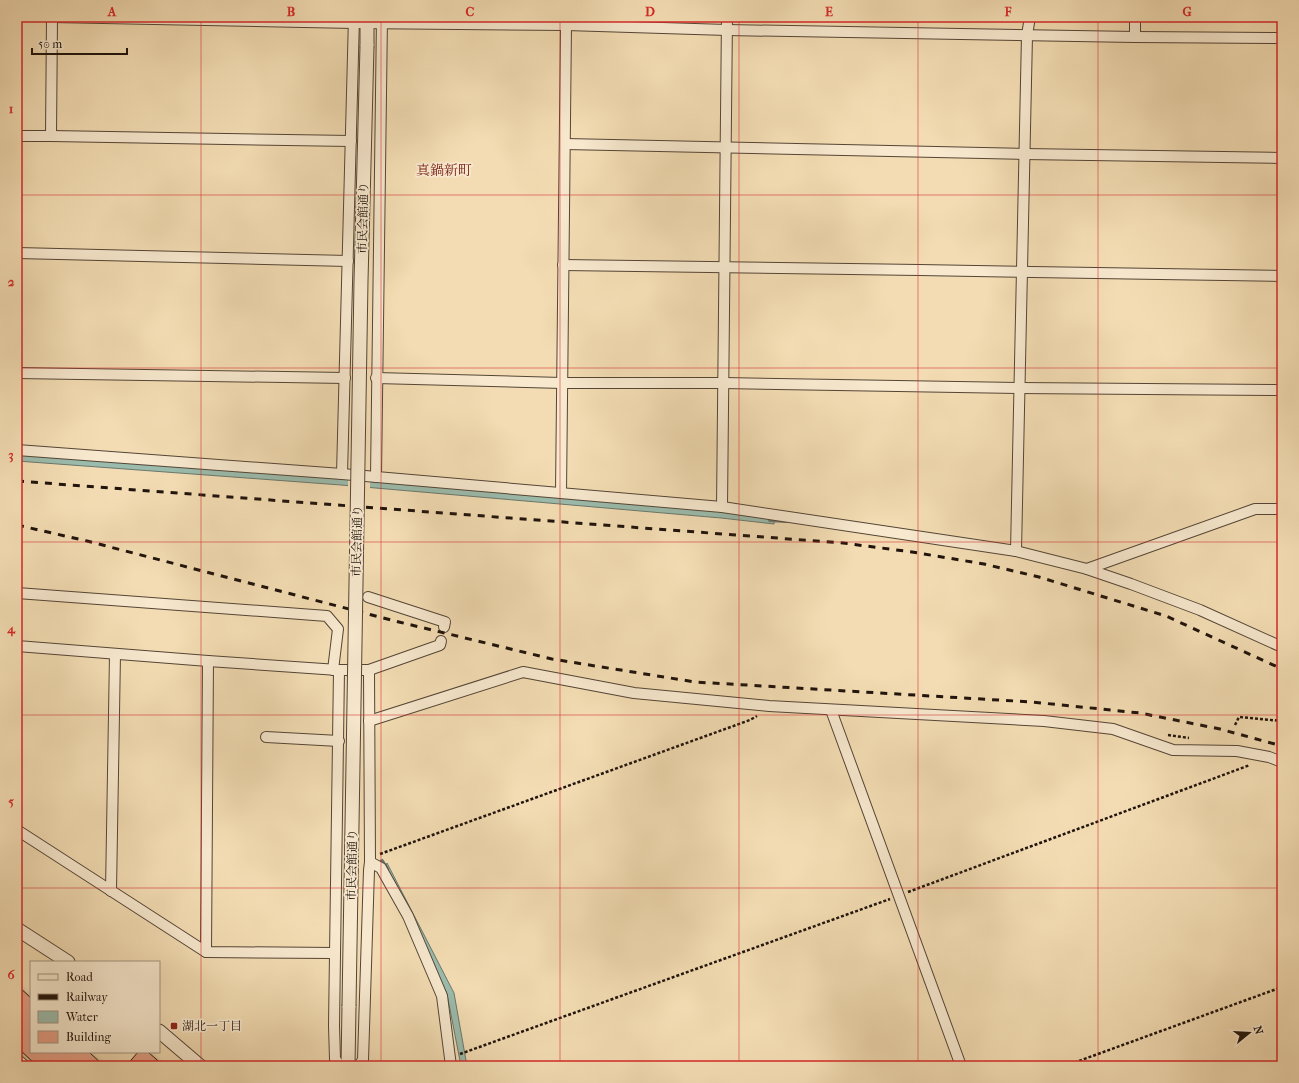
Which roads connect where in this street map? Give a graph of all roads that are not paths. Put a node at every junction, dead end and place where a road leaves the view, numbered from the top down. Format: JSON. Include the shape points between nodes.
{"nodes":[{"id":1,"x":52,"y":17,"type":"edge"},
{"id":2,"x":727,"y":17,"type":"edge"},
{"id":3,"x":1030,"y":17,"type":"edge"},
{"id":4,"x":1135,"y":17,"type":"edge"},
{"id":5,"x":354,"y":20,"type":"edge"},
{"id":6,"x":367,"y":20,"type":"edge"},
{"id":7,"x":382,"y":20,"type":"edge"},
{"id":8,"x":566,"y":25,"type":"junction"},
{"id":9,"x":727,"y":30,"type":"junction"},
{"id":10,"x":1027,"y":35,"type":"junction"},
{"id":11,"x":1135,"y":37,"type":"junction"},
{"id":12,"x":1282,"y":38,"type":"edge"},
{"id":13,"x":17,"y":136,"type":"edge"},
{"id":14,"x":51,"y":136,"type":"junction"},
{"id":15,"x":351,"y":141,"type":"junction"},
{"id":16,"x":564,"y":144,"type":"junction"},
{"id":17,"x":725,"y":148,"type":"junction"},
{"id":18,"x":1024,"y":154,"type":"junction"},
{"id":19,"x":1282,"y":158,"type":"edge"},
{"id":20,"x":17,"y":253,"type":"edge"},
{"id":21,"x":348,"y":261,"type":"junction"},
{"id":22,"x":563,"y":265,"type":"junction"},
{"id":23,"x":724,"y":266,"type":"junction"},
{"id":24,"x":1021,"y":273,"type":"junction"},
{"id":25,"x":1282,"y":276,"type":"edge"},
{"id":26,"x":17,"y":373,"type":"edge"},
{"id":27,"x":345,"y":378,"type":"junction"},
{"id":28,"x":376,"y":378,"type":"junction"},
{"id":29,"x":562,"y":383,"type":"junction"},
{"id":30,"x":723,"y":383,"type":"junction"},
{"id":31,"x":1019,"y":388,"type":"junction"},
{"id":32,"x":1282,"y":390,"type":"edge"},
{"id":33,"x":17,"y":450,"type":"edge"},
{"id":34,"x":342,"y":474,"type":"junction"},
{"id":35,"x":376,"y":477,"type":"junction"},
{"id":36,"x":561,"y":493,"type":"junction"},
{"id":37,"x":722,"y":507,"type":"junction"},
{"id":38,"x":1282,"y":509,"type":"edge"},
{"id":39,"x":1016,"y":551,"type":"junction"},
{"id":40,"x":1087,"y":569,"type":"junction"},
{"id":41,"x":17,"y":593,"type":"edge"},
{"id":42,"x":368,"y":597,"type":"dead end"},
{"id":43,"x":444,"y":627,"type":"dead end"},
{"id":44,"x":441,"y":640,"type":"dead end"},
{"id":45,"x":17,"y":646,"type":"edge"},
{"id":46,"x":1282,"y":647,"type":"edge"},
{"id":47,"x":115,"y":654,"type":"junction"},
{"id":48,"x":208,"y":661,"type":"junction"},
{"id":49,"x":336,"y":670,"type":"junction"},
{"id":50,"x":369,"y":670,"type":"junction"},
{"id":51,"x":831,"y":710,"type":"junction"},
{"id":52,"x":369,"y":721,"type":"junction"},
{"id":53,"x":266,"y":737,"type":"dead end"},
{"id":54,"x":339,"y":741,"type":"junction"},
{"id":55,"x":1282,"y":762,"type":"edge"},
{"id":56,"x":17,"y":830,"type":"edge"},
{"id":57,"x":370,"y":860,"type":"junction"},
{"id":58,"x":111,"y":891,"type":"junction"},
{"id":59,"x":17,"y":929,"type":"edge"},
{"id":60,"x":206,"y":952,"type":"junction"},
{"id":61,"x":334,"y":953,"type":"junction"},
{"id":62,"x":66,"y":961,"type":"edge"},
{"id":63,"x":160,"y":1032,"type":"edge"},
{"id":64,"x":17,"y":1059,"type":"edge"},
{"id":65,"x":451,"y":1062,"type":"edge"},
{"id":66,"x":25,"y":1066,"type":"edge"},
{"id":67,"x":200,"y":1066,"type":"edge"},
{"id":68,"x":340,"y":1066,"type":"edge"},
{"id":69,"x":348,"y":1066,"type":"edge"},
{"id":70,"x":358,"y":1066,"type":"edge"},
{"id":71,"x":961,"y":1066,"type":"edge"}],
"edges":[{"from":1,"to":5,"type":"street"},
{"from":1,"to":14,"type":"street"},
{"from":2,"to":9,"type":"street"},
{"from":3,"to":10,"type":"street"},
{"from":4,"to":11,"type":"street"},
{"from":5,"to":6,"type":"street"},
{"from":5,"to":15,"type":"street"},
{"from":6,"to":7,"type":"street"},
{"from":6,"to":69,"type":"street","name":"市民会館通り","bridge":true},
{"from":7,"to":8,"type":"street"},
{"from":7,"to":28,"type":"street"},
{"from":8,"to":9,"type":"street"},
{"from":8,"to":16,"type":"street"},
{"from":9,"to":10,"type":"street"},
{"from":9,"to":17,"type":"street"},
{"from":10,"to":11,"type":"street"},
{"from":10,"to":18,"type":"street"},
{"from":11,"to":12,"type":"street"},
{"from":13,"to":14,"type":"street"},
{"from":14,"to":15,"type":"street"},
{"from":15,"to":21,"type":"street"},
{"from":16,"to":17,"type":"street"},
{"from":16,"to":22,"type":"street"},
{"from":17,"to":18,"type":"street"},
{"from":17,"to":23,"type":"street"},
{"from":18,"to":19,"type":"street"},
{"from":18,"to":24,"type":"street"},
{"from":20,"to":21,"type":"street"},
{"from":21,"to":27,"type":"street"},
{"from":22,"to":23,"type":"street"},
{"from":22,"to":29,"type":"street"},
{"from":23,"to":24,"type":"street"},
{"from":23,"to":30,"type":"street"},
{"from":24,"to":25,"type":"street"},
{"from":24,"to":31,"type":"street"},
{"from":26,"to":27,"type":"street"},
{"from":27,"to":34,"type":"street"},
{"from":28,"to":29,"type":"street"},
{"from":28,"to":35,"type":"street"},
{"from":29,"to":30,"type":"street"},
{"from":29,"to":36,"type":"street"},
{"from":30,"to":31,"type":"street"},
{"from":30,"to":37,"type":"street"},
{"from":31,"to":32,"type":"street"},
{"from":31,"to":39,"type":"street"},
{"from":33,"to":34,"type":"street"},
{"from":34,"to":35,"type":"street"},
{"from":35,"to":36,"type":"street"},
{"from":36,"to":37,"type":"street"},
{"from":37,"to":39,"type":"street"},
{"from":38,"to":40,"type":"street","via":[[1255,509]]},
{"from":39,"to":40,"type":"street"},
{"from":40,"to":46,"type":"street","via":[[1200,610]]},
{"from":41,"to":49,"type":"street","via":[[327,616],[338,629]]},
{"from":42,"to":43,"type":"street","via":[[445,622]]},
{"from":44,"to":50,"type":"street","via":[[440,645]]},
{"from":45,"to":47,"type":"street"},
{"from":47,"to":48,"type":"street"},
{"from":47,"to":58,"type":"street"},
{"from":48,"to":49,"type":"street"},
{"from":48,"to":60,"type":"street"},
{"from":49,"to":50,"type":"street"},
{"from":49,"to":54,"type":"street"},
{"from":50,"to":52,"type":"street"},
{"from":51,"to":52,"type":"street","via":[[634,693],[523,672]]},
{"from":51,"to":55,"type":"street","via":[[1044,721],[1113,729],[1173,750],[1237,751]]},
{"from":51,"to":71,"type":"street"},
{"from":52,"to":57,"type":"street"},
{"from":53,"to":54,"type":"street"},
{"from":54,"to":61,"type":"street"},
{"from":56,"to":58,"type":"street"},
{"from":57,"to":65,"type":"street","via":[[380,868],[408,916],[442,996]]},
{"from":57,"to":70,"type":"street","via":[[363,1060]]},
{"from":58,"to":60,"type":"street"},
{"from":59,"to":62,"type":"street"},
{"from":60,"to":61,"type":"street"},
{"from":61,"to":68,"type":"street","via":[[335,1058]]},
{"from":63,"to":67,"type":"street"},
{"from":64,"to":66,"type":"street"}]}
